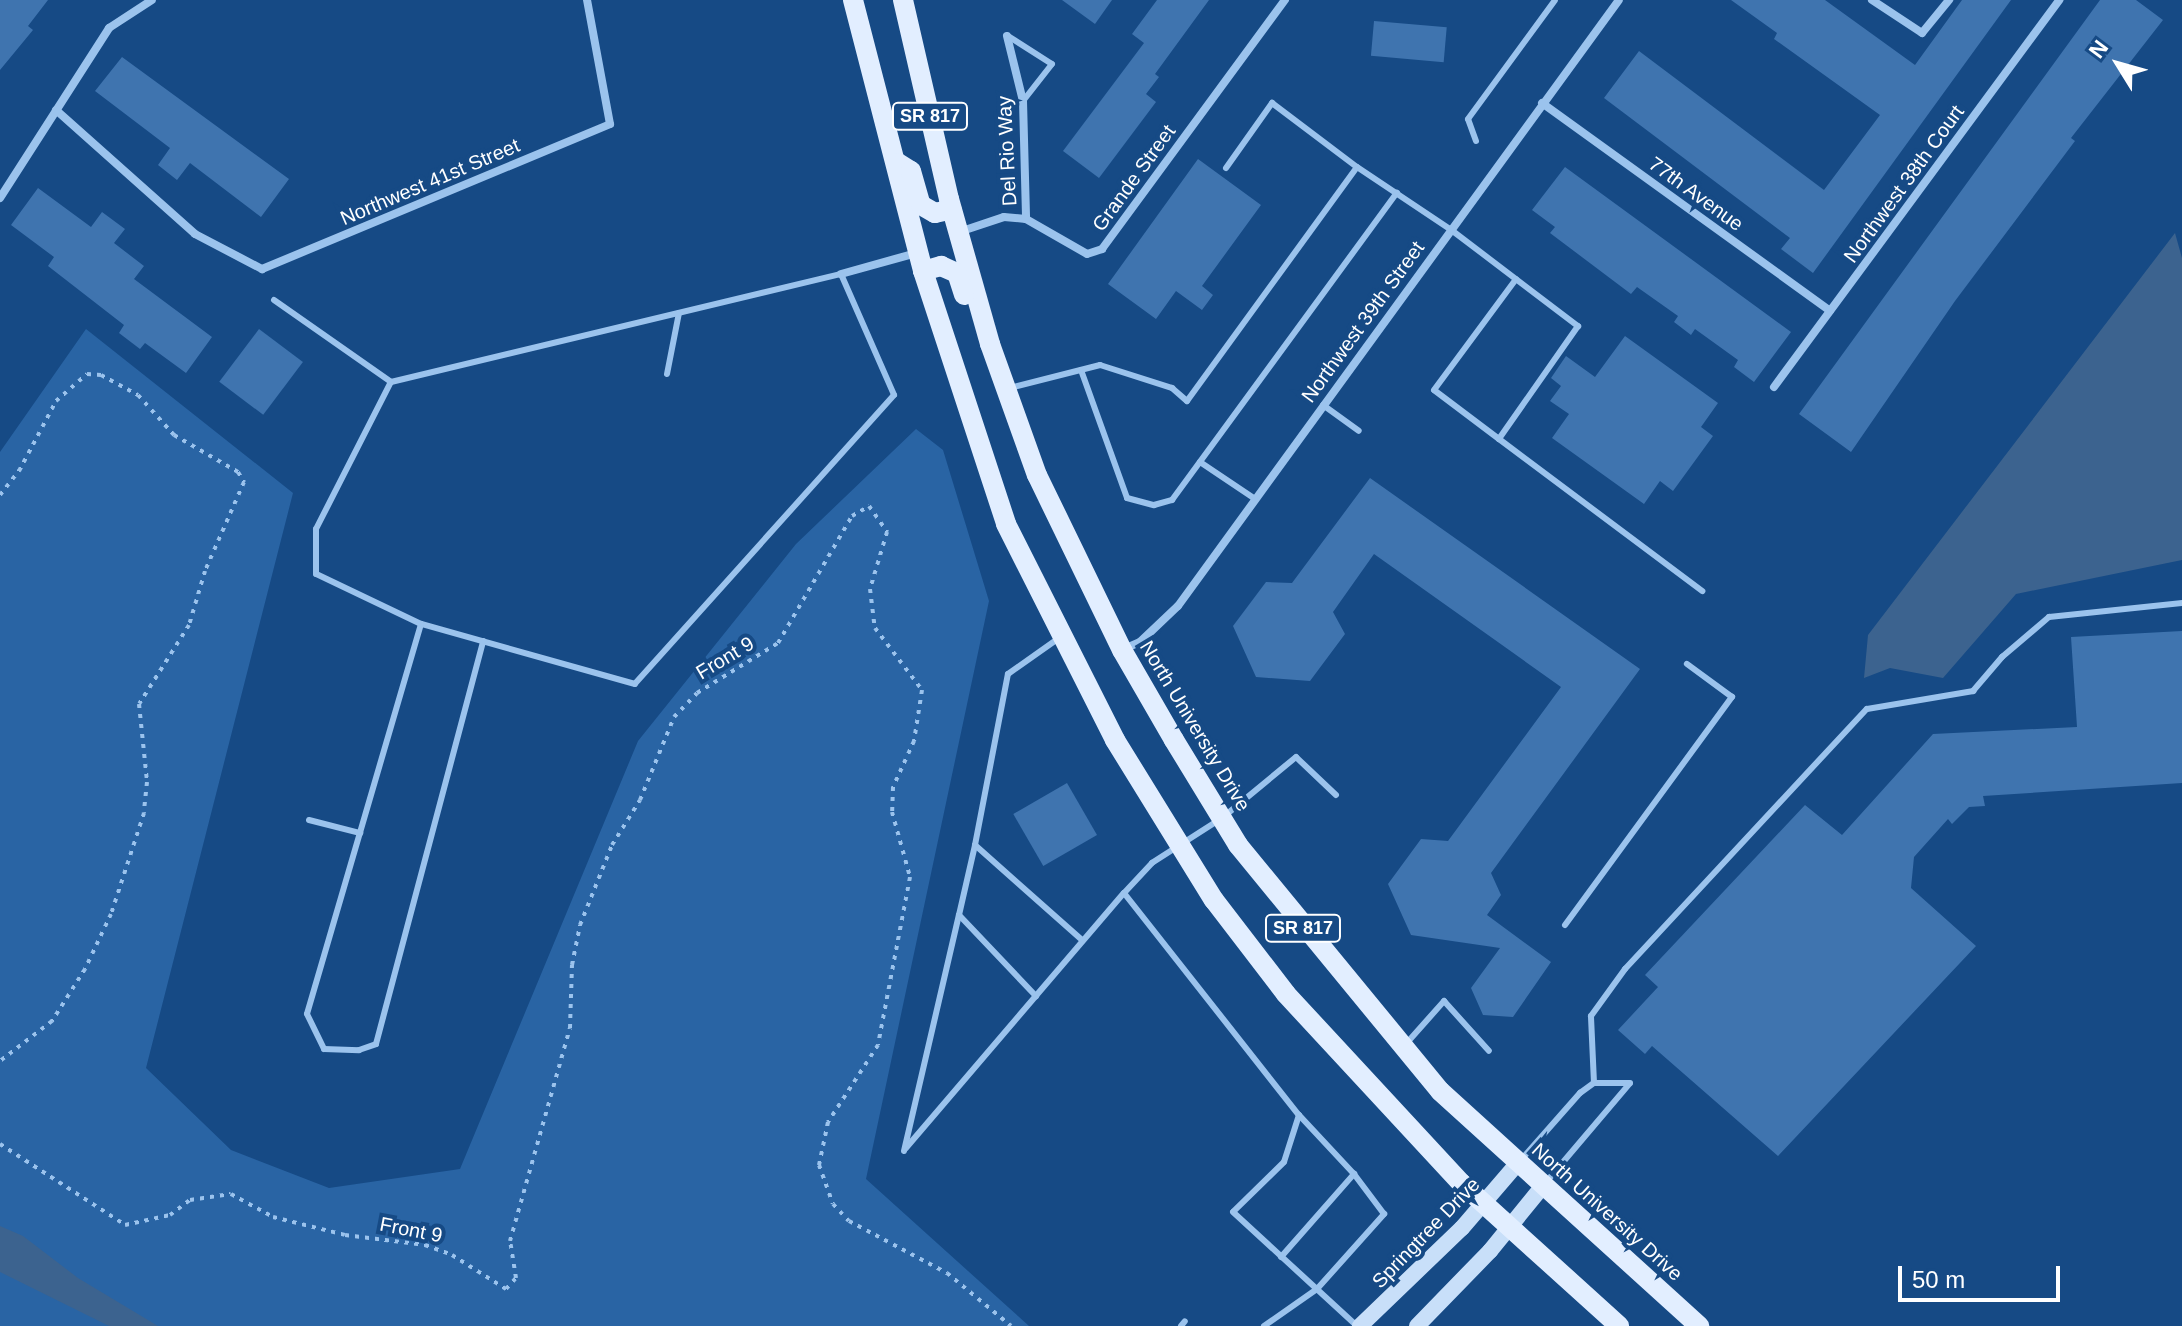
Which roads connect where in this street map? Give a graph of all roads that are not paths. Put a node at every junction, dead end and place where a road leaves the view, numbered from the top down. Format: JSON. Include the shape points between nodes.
{"nodes":[{"id":1,"x":152,"y":0,"type":"edge"},
{"id":2,"x":587,"y":0,"type":"edge"},
{"id":3,"x":853,"y":0,"type":"edge"},
{"id":4,"x":903,"y":0,"type":"edge"},
{"id":5,"x":1285,"y":0,"type":"edge"},
{"id":6,"x":1555,"y":0,"type":"edge"},
{"id":7,"x":1619,"y":0,"type":"edge"},
{"id":8,"x":1872,"y":0,"type":"edge"},
{"id":9,"x":1949,"y":0,"type":"edge"},
{"id":10,"x":2059,"y":0,"type":"edge"},
{"id":11,"x":1007,"y":36,"type":"joint"},
{"id":12,"x":1023,"y":101,"type":"junction"},
{"id":13,"x":1542,"y":103,"type":"junction"},
{"id":14,"x":56,"y":110,"type":"junction"},
{"id":15,"x":1476,"y":141,"type":"dead end"},
{"id":16,"x":895,"y":160,"type":"junction"},
{"id":17,"x":1357,"y":167,"type":"junction"},
{"id":18,"x":1226,"y":168,"type":"dead end"},
{"id":19,"x":1397,"y":193,"type":"junction"},
{"id":20,"x":0,"y":198,"type":"edge"},
{"id":21,"x":952,"y":209,"type":"junction"},
{"id":22,"x":1026,"y":219,"type":"junction"},
{"id":23,"x":1450,"y":229,"type":"junction"},
{"id":24,"x":959,"y":232,"type":"junction"},
{"id":25,"x":920,"y":262,"type":"junction"},
{"id":26,"x":841,"y":274,"type":"junction"},
{"id":27,"x":1516,"y":279,"type":"junction"},
{"id":28,"x":274,"y":300,"type":"dead end"},
{"id":29,"x":1830,"y":311,"type":"junction"},
{"id":30,"x":679,"y":313,"type":"junction"},
{"id":31,"x":987,"y":325,"type":"junction"},
{"id":32,"x":1081,"y":370,"type":"junction"},
{"id":33,"x":667,"y":374,"type":"dead end"},
{"id":34,"x":391,"y":382,"type":"junction"},
{"id":35,"x":1774,"y":387,"type":"dead end"},
{"id":36,"x":1006,"y":388,"type":"junction"},
{"id":37,"x":1323,"y":405,"type":"junction"},
{"id":38,"x":1359,"y":431,"type":"dead end"},
{"id":39,"x":1499,"y":439,"type":"junction"},
{"id":40,"x":1200,"y":462,"type":"junction"},
{"id":41,"x":1255,"y":499,"type":"junction"},
{"id":42,"x":1702,"y":591,"type":"dead end"},
{"id":43,"x":2182,"y":603,"type":"edge"},
{"id":44,"x":421,"y":624,"type":"junction"},
{"id":45,"x":1059,"y":638,"type":"junction"},
{"id":46,"x":483,"y":641,"type":"junction"},
{"id":47,"x":1122,"y":650,"type":"junction"},
{"id":48,"x":1687,"y":664,"type":"dead end"},
{"id":49,"x":1336,"y":795,"type":"dead end"},
{"id":50,"x":1222,"y":818,"type":"junction"},
{"id":51,"x":309,"y":820,"type":"dead end"},
{"id":52,"x":360,"y":833,"type":"junction"},
{"id":53,"x":1179,"y":844,"type":"junction"},
{"id":54,"x":975,"y":845,"type":"junction"},
{"id":55,"x":1124,"y":893,"type":"junction"},
{"id":56,"x":959,"y":915,"type":"junction"},
{"id":57,"x":1565,"y":925,"type":"dead end"},
{"id":58,"x":1081,"y":939,"type":"junction"},
{"id":59,"x":1036,"y":996,"type":"junction"},
{"id":60,"x":1403,"y":1048,"type":"junction"},
{"id":61,"x":1489,"y":1051,"type":"dead end"},
{"id":62,"x":1594,"y":1083,"type":"junction"},
{"id":63,"x":1299,"y":1115,"type":"junction"},
{"id":64,"x":1517,"y":1164,"type":"junction"},
{"id":65,"x":1354,"y":1174,"type":"junction"},
{"id":66,"x":1542,"y":1187,"type":"junction"},
{"id":67,"x":1483,"y":1204,"type":"junction"},
{"id":68,"x":1510,"y":1227,"type":"junction"},
{"id":69,"x":1281,"y":1257,"type":"junction"},
{"id":70,"x":1317,"y":1289,"type":"junction"},
{"id":71,"x":1264,"y":1326,"type":"edge"},
{"id":72,"x":1358,"y":1326,"type":"edge"},
{"id":73,"x":1417,"y":1326,"type":"edge"},
{"id":74,"x":1619,"y":1326,"type":"edge"},
{"id":75,"x":1699,"y":1326,"type":"edge"}],
"edges":[{"from":1,"to":14,"type":"street","via":[[109,28]]},
{"from":2,"to":14,"type":"street","name":"Northwest 41st Street","via":[[610,124],[262,269],[195,234]]},
{"from":3,"to":16,"type":"main road","number":"SR 817"},
{"from":4,"to":21,"type":"main road","name":"North University Drive","number":"SR 817"},
{"from":5,"to":22,"type":"street","name":"Grande Street","via":[[1102,249],[1079,251]]},
{"from":6,"to":15,"type":"lane","via":[[1468,119]]},
{"from":7,"to":13,"type":"street","name":"Northwest 39th Street"},
{"from":8,"to":9,"type":"street","via":[[1922,33]]},
{"from":10,"to":29,"type":"street","name":"Northwest 38th Court"},
{"from":11,"to":12,"type":"street","name":"Del Rio Way"},
{"from":11,"to":12,"type":"lane","via":[[1052,64]]},
{"from":12,"to":22,"type":"street","name":"Del Rio Way"},
{"from":13,"to":23,"type":"street","name":"Northwest 39th Street"},
{"from":13,"to":29,"type":"street","name":"77th Avenue"},
{"from":14,"to":20,"type":"street"},
{"from":16,"to":21,"type":"main road","via":[[911,171],[921,205],[935,213]]},
{"from":16,"to":25,"type":"main road","number":"SR 817"},
{"from":17,"to":18,"type":"lane","via":[[1272,103]]},
{"from":17,"to":19,"type":"lane"},
{"from":17,"to":32,"type":"lane","via":[[1187,401],[1172,388],[1100,365]]},
{"from":19,"to":23,"type":"lane"},
{"from":19,"to":40,"type":"lane"},
{"from":21,"to":24,"type":"main road","name":"North University Drive","number":"SR 817"},
{"from":22,"to":24,"type":"street","via":[[1004,217]]},
{"from":23,"to":27,"type":"lane"},
{"from":23,"to":37,"type":"street","name":"Northwest 39th Street"},
{"from":24,"to":31,"type":"main road","name":"North University Drive","number":"SR 817"},
{"from":25,"to":26,"type":"street"},
{"from":25,"to":31,"type":"main road","via":[[957,273],[969,313]]},
{"from":25,"to":45,"type":"main road","number":"SR 817","via":[[1006,524]]},
{"from":26,"to":30,"type":"lane"},
{"from":26,"to":46,"type":"lane","via":[[894,395],[635,684]]},
{"from":27,"to":39,"type":"lane","via":[[1578,326]]},
{"from":27,"to":39,"type":"lane","via":[[1434,390]]},
{"from":28,"to":34,"type":"lane"},
{"from":29,"to":35,"type":"street","name":"Northwest 38th Court"},
{"from":30,"to":33,"type":"lane"},
{"from":30,"to":34,"type":"lane"},
{"from":31,"to":36,"type":"main road","name":"North University Drive","number":"SR 817"},
{"from":32,"to":36,"type":"lane"},
{"from":32,"to":40,"type":"lane","via":[[1127,498],[1154,505],[1172,500]]},
{"from":34,"to":44,"type":"lane","via":[[316,529],[316,574]]},
{"from":36,"to":47,"type":"main road","name":"North University Drive","number":"SR 817","via":[[1037,475]]},
{"from":37,"to":38,"type":"lane"},
{"from":37,"to":41,"type":"street","name":"Northwest 39th Street"},
{"from":39,"to":42,"type":"lane"},
{"from":40,"to":41,"type":"lane"},
{"from":41,"to":47,"type":"street","name":"Northwest 39th Street","via":[[1178,606],[1140,642]]},
{"from":43,"to":62,"type":"lane","via":[[2049,617],[2002,657],[1973,691],[1867,709],[1625,969],[1591,1016]]},
{"from":44,"to":46,"type":"lane"},
{"from":44,"to":52,"type":"lane"},
{"from":45,"to":53,"type":"main road","number":"SR 817"},
{"from":45,"to":54,"type":"lane","via":[[1008,674]]},
{"from":46,"to":52,"type":"lane","via":[[376,1044],[359,1050],[324,1049],[307,1014]]},
{"from":47,"to":50,"type":"main road","name":"North University Drive","number":"SR 817"},
{"from":48,"to":57,"type":"lane","via":[[1732,697]]},
{"from":49,"to":50,"type":"lane","via":[[1296,757]]},
{"from":50,"to":53,"type":"lane"},
{"from":50,"to":60,"type":"main road","name":"North University Drive","number":"SR 817","via":[[1319,950]]},
{"from":51,"to":52,"type":"lane"},
{"from":53,"to":55,"type":"lane"},
{"from":53,"to":67,"type":"main road","number":"SR 817","via":[[1286,994],[1359,1078]]},
{"from":54,"to":56,"type":"lane"},
{"from":54,"to":58,"type":"lane"},
{"from":55,"to":58,"type":"lane"},
{"from":55,"to":63,"type":"lane"},
{"from":56,"to":59,"type":"lane"},
{"from":56,"to":59,"type":"lane","via":[[904,1151]]},
{"from":58,"to":59,"type":"lane"},
{"from":60,"to":61,"type":"lane","via":[[1444,1001]]},
{"from":60,"to":64,"type":"main road","name":"North University Drive","number":"SR 817"},
{"from":62,"to":64,"type":"lane"},
{"from":62,"to":66,"type":"lane","via":[[1630,1083]]},
{"from":63,"to":65,"type":"lane"},
{"from":63,"to":69,"type":"lane","via":[[1284,1162],[1233,1212]]},
{"from":64,"to":66,"type":"main road","name":"North University Drive","number":"SR 817"},
{"from":64,"to":67,"type":"street","name":"Springtree Drive"},
{"from":65,"to":69,"type":"lane"},
{"from":65,"to":70,"type":"lane","via":[[1384,1214]]},
{"from":66,"to":68,"type":"street"},
{"from":66,"to":75,"type":"main road","name":"North University Drive","number":"SR 817"},
{"from":67,"to":68,"type":"main road","number":"SR 817"},
{"from":67,"to":72,"type":"street","name":"Springtree Drive"},
{"from":68,"to":73,"type":"street"},
{"from":68,"to":74,"type":"main road","number":"SR 817"},
{"from":69,"to":70,"type":"lane"},
{"from":70,"to":71,"type":"lane"},
{"from":70,"to":72,"type":"lane"}]}
